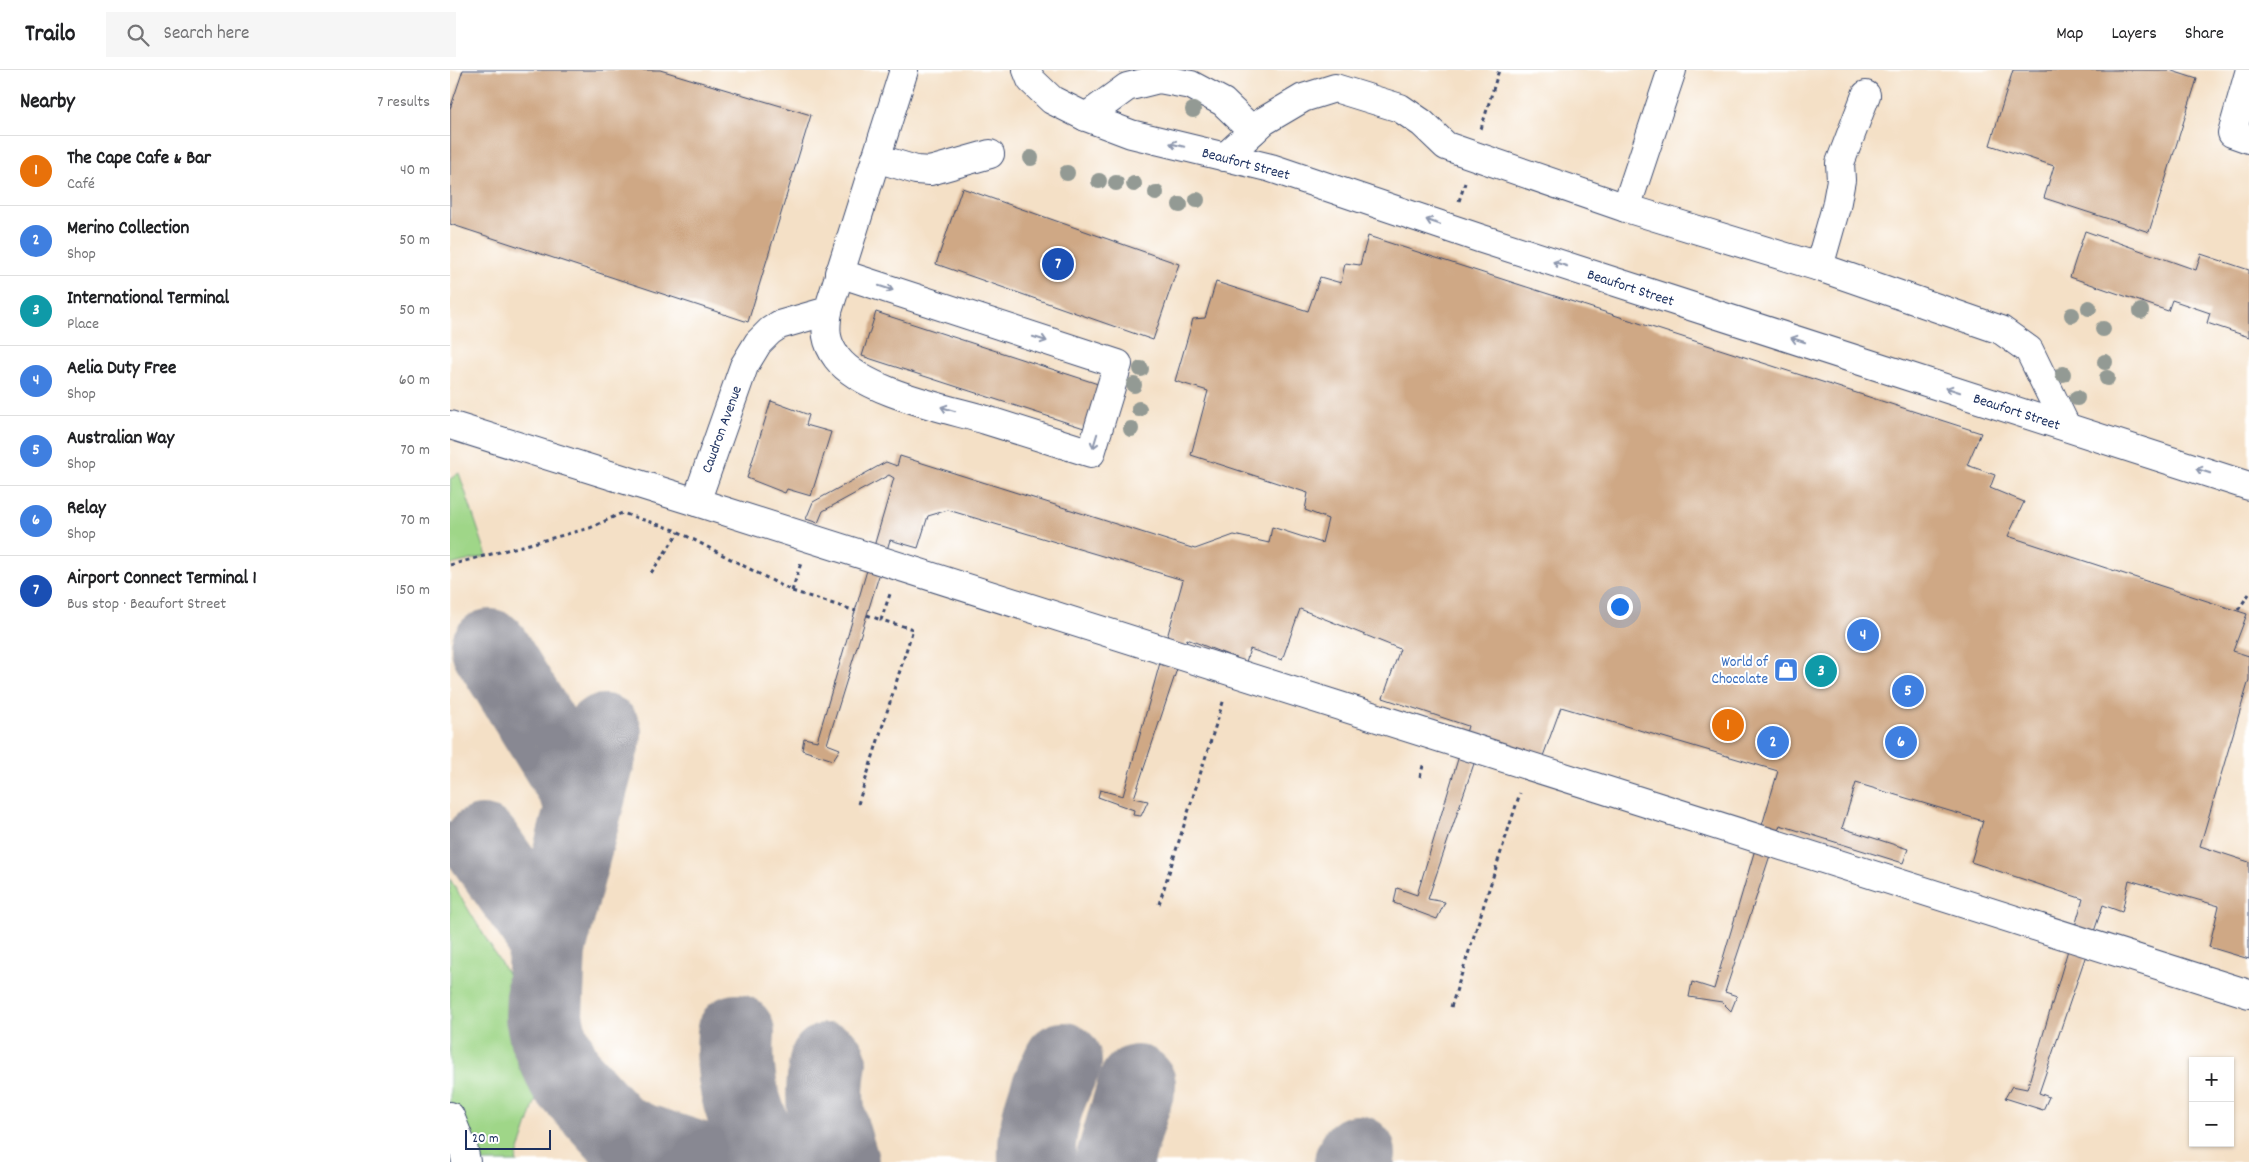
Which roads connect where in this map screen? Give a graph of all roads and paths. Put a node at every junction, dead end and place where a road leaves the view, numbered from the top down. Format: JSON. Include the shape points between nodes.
{"nodes":[{"id":1,"x":904,"y":70,"type":"edge"},
{"id":2,"x":1026,"y":70,"type":"edge"},
{"id":3,"x":1672,"y":70,"type":"edge"},
{"id":4,"x":2249,"y":73,"type":"edge"},
{"id":5,"x":1866,"y":95,"type":"dead end"},
{"id":6,"x":1086,"y":117,"type":"junction"},
{"id":7,"x":1253,"y":131,"type":"junction"},
{"id":8,"x":2249,"y":140,"type":"edge"},
{"id":9,"x":990,"y":154,"type":"dead end"},
{"id":10,"x":1225,"y":157,"type":"junction"},
{"id":11,"x":876,"y":158,"type":"junction"},
{"id":12,"x":1626,"y":208,"type":"junction"},
{"id":13,"x":1819,"y":267,"type":"junction"},
{"id":14,"x":839,"y":273,"type":"junction"},
{"id":15,"x":828,"y":312,"type":"junction"},
{"id":16,"x":450,"y":424,"type":"edge"},
{"id":17,"x":2066,"y":426,"type":"junction"},
{"id":18,"x":2249,"y":486,"type":"edge"},
{"id":19,"x":696,"y":502,"type":"junction"},
{"id":20,"x":679,"y":532,"type":"junction"},
{"id":21,"x":450,"y":565,"type":"edge"},
{"id":22,"x":899,"y":568,"type":"junction"},
{"id":23,"x":651,"y":573,"type":"dead end"},
{"id":24,"x":2249,"y":594,"type":"edge"},
{"id":25,"x":2238,"y":610,"type":"dead end"},
{"id":26,"x":856,"y":611,"type":"dead end"},
{"id":27,"x":867,"y":615,"type":"dead end"},
{"id":28,"x":882,"y":620,"type":"junction"},
{"id":29,"x":1233,"y":672,"type":"junction"},
{"id":30,"x":1529,"y":766,"type":"junction"},
{"id":31,"x":858,"y":804,"type":"dead end"},
{"id":32,"x":1159,"y":904,"type":"dead end"},
{"id":33,"x":2249,"y":994,"type":"edge"},
{"id":34,"x":1451,"y":1007,"type":"dead end"},
{"id":35,"x":450,"y":1116,"type":"edge"},
{"id":36,"x":466,"y":1162,"type":"edge"}],
"edges":[{"from":1,"to":11,"type":"street"},
{"from":2,"to":6,"type":"street","name":"Beaufort Street","via":[[1031,80],[1052,100]]},
{"from":3,"to":12,"type":"street"},
{"from":4,"to":8,"type":"street","via":[[2232,133]]},
{"from":5,"to":13,"type":"street","via":[[1840,163],[1841,180],[1836,207]]},
{"from":6,"to":7,"type":"street","via":[[1127,87],[1159,78],[1191,85],[1223,102]]},
{"from":10,"to":6,"type":"street","name":"Beaufort Street","one_way":true,"via":[[1131,134]]},
{"from":7,"to":10,"type":"street"},
{"from":7,"to":12,"type":"street","via":[[1303,98],[1335,88],[1400,108],[1446,146]]},
{"from":9,"to":11,"type":"street","via":[[930,171]]},
{"from":17,"to":10,"type":"street","name":"Beaufort Street","one_way":true,"via":[[1271,168]]},
{"from":11,"to":14,"type":"street"},
{"from":12,"to":13,"type":"street"},
{"from":13,"to":17,"type":"street","via":[[2001,330],[2029,350]]},
{"from":14,"to":15,"type":"street"},
{"from":14,"to":15,"type":"street","one_way":true,"via":[[1118,364],[1091,453],[897,393],[858,377],[830,346],[825,332]]},
{"from":15,"to":19,"type":"street","name":"Caudron Avenue","via":[[779,325],[758,343],[744,366]]},
{"from":16,"to":19,"type":"street"},
{"from":18,"to":17,"type":"street","name":"Beaufort Street","one_way":true},
{"from":19,"to":22,"type":"street"},
{"from":20,"to":21,"type":"path","via":[[622,512],[590,528]]},
{"from":20,"to":23,"type":"path"},
{"from":20,"to":26,"type":"path","via":[[792,591]]},
{"from":22,"to":28,"type":"path"},
{"from":22,"to":29,"type":"street"},
{"from":24,"to":25,"type":"path"},
{"from":27,"to":28,"type":"path"},
{"from":28,"to":31,"type":"path","via":[[913,629]]},
{"from":29,"to":30,"type":"street"},
{"from":29,"to":32,"type":"path"},
{"from":30,"to":33,"type":"street"},
{"from":30,"to":34,"type":"path"},
{"from":35,"to":36,"type":"street"}]}
